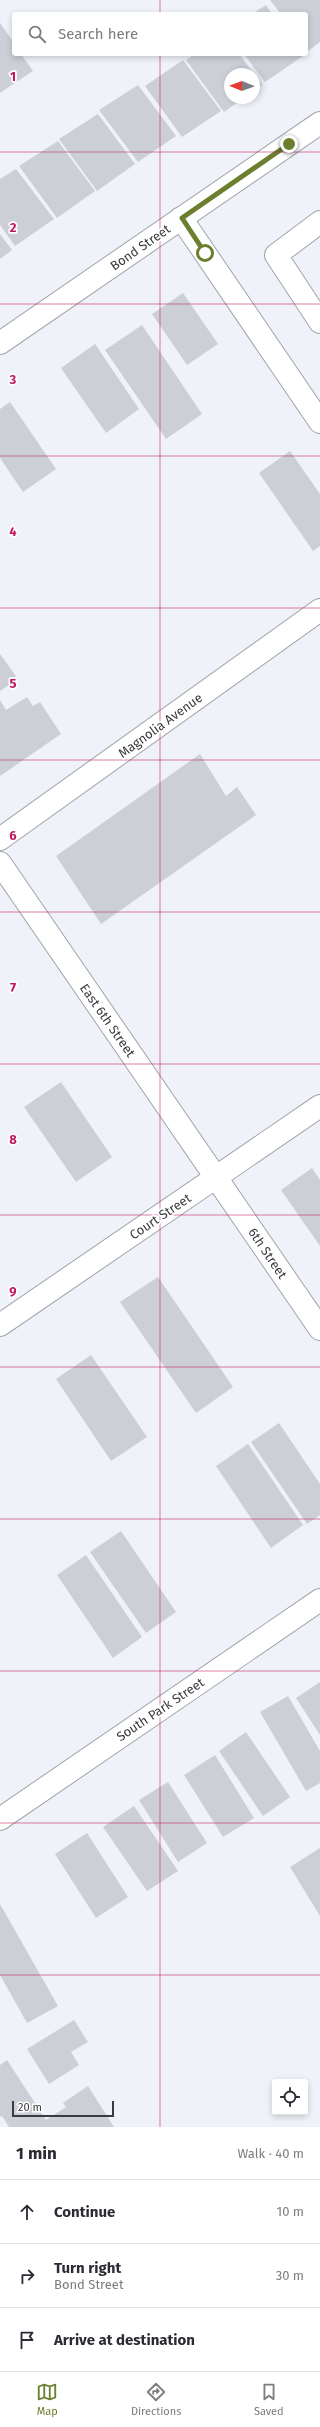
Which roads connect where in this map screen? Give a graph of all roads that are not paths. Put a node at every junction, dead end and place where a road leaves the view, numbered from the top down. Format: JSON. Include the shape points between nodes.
{"nodes":[{"id":1,"x":320,"y":123,"type":"edge"},
{"id":2,"x":182,"y":218,"type":"junction"},
{"id":3,"x":320,"y":222,"type":"edge"},
{"id":4,"x":320,"y":322,"type":"edge"},
{"id":5,"x":0,"y":343,"type":"edge"},
{"id":6,"x":320,"y":422,"type":"edge"},
{"id":7,"x":320,"y":610,"type":"edge"},
{"id":8,"x":0,"y":839,"type":"edge"},
{"id":9,"x":0,"y":863,"type":"edge"},
{"id":10,"x":320,"y":1106,"type":"edge"},
{"id":11,"x":216,"y":1177,"type":"junction"},
{"id":12,"x":0,"y":1325,"type":"edge"},
{"id":13,"x":320,"y":1329,"type":"edge"},
{"id":14,"x":320,"y":1600,"type":"edge"},
{"id":15,"x":0,"y":1819,"type":"edge"}],
"edges":[{"from":1,"to":2,"type":"street","name":"Bond Street"},
{"from":2,"to":5,"type":"street","name":"Bond Street"},
{"from":2,"to":6,"type":"street"},
{"from":3,"to":4,"type":"street","via":[[276,256]]},
{"from":7,"to":8,"type":"street","name":"Magnolia Avenue"},
{"from":9,"to":11,"type":"street","name":"East 6th Street"},
{"from":10,"to":11,"type":"street","name":"Court Street"},
{"from":11,"to":12,"type":"street","name":"Court Street"},
{"from":11,"to":13,"type":"street","name":"6th Street"},
{"from":14,"to":15,"type":"street","name":"South Park Street"}]}
